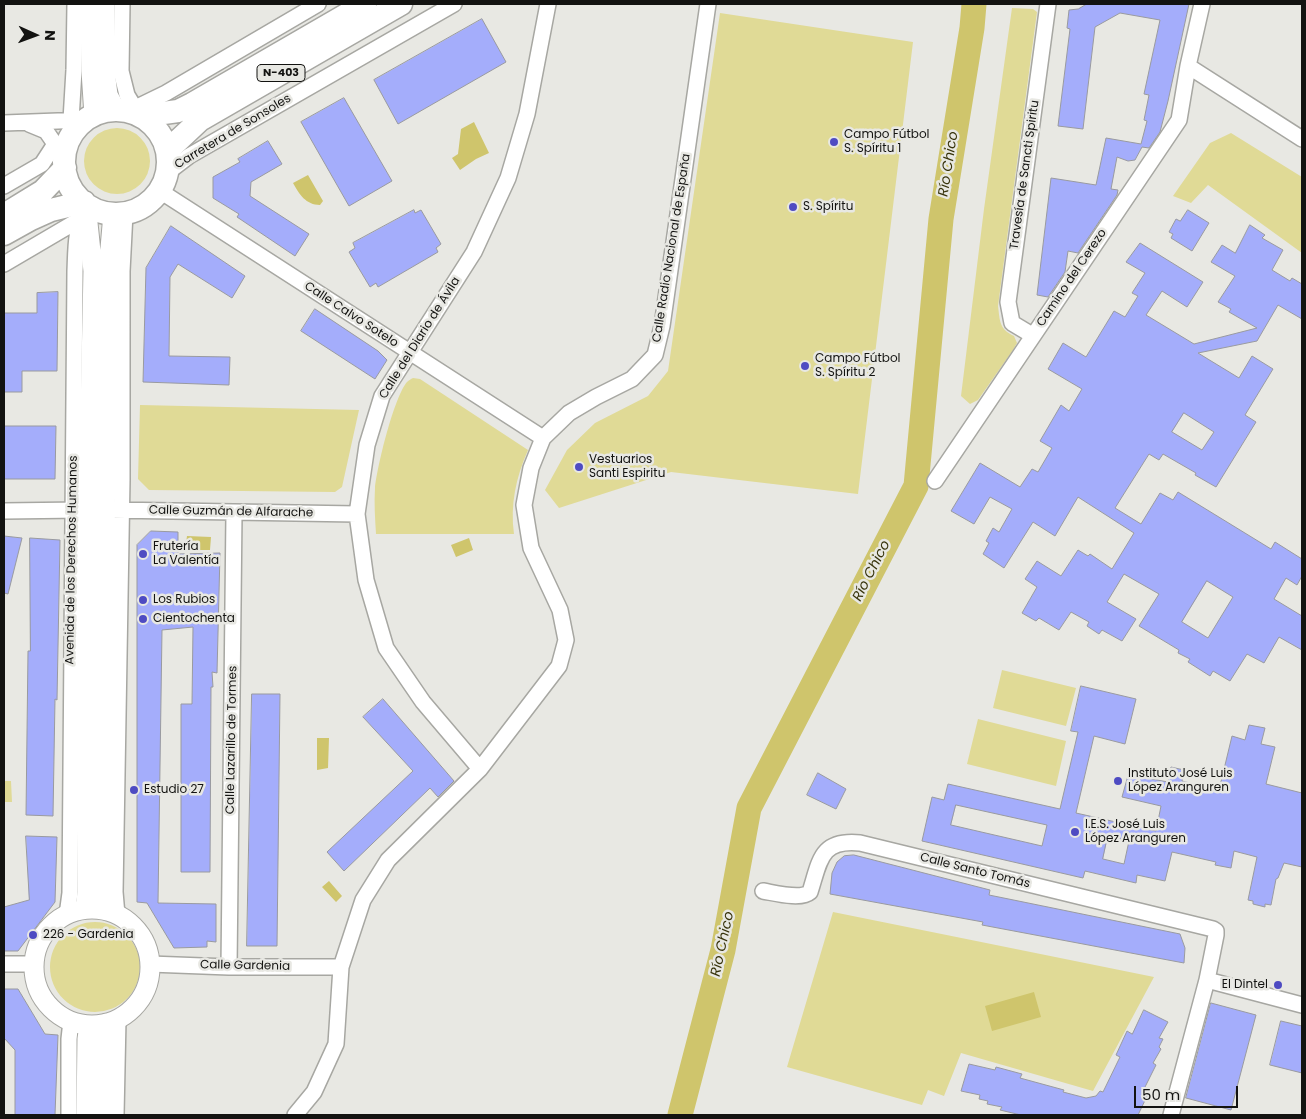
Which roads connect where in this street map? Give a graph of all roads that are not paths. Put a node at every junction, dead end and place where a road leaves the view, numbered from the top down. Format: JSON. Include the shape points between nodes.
{"nodes":[{"id":1,"x":75,"y":4,"type":"edge"},
{"id":2,"x":90,"y":4,"type":"edge"},
{"id":3,"x":105,"y":4,"type":"edge"},
{"id":4,"x":122,"y":4,"type":"edge"},
{"id":5,"x":318,"y":4,"type":"edge"},
{"id":6,"x":365,"y":4,"type":"edge"},
{"id":7,"x":401,"y":4,"type":"edge"},
{"id":8,"x":454,"y":4,"type":"edge"},
{"id":9,"x":548,"y":4,"type":"edge"},
{"id":10,"x":708,"y":4,"type":"edge"},
{"id":11,"x":1048,"y":4,"type":"edge"},
{"id":12,"x":1202,"y":4,"type":"edge"},
{"id":13,"x":1188,"y":66,"type":"junction"},
{"id":14,"x":134,"y":108,"type":"junction"},
{"id":15,"x":82,"y":121,"type":"junction"},
{"id":16,"x":4,"y":123,"type":"edge"},
{"id":17,"x":28,"y":123,"type":"junction"},
{"id":18,"x":1302,"y":139,"type":"edge"},
{"id":19,"x":62,"y":157,"type":"junction"},
{"id":20,"x":165,"y":171,"type":"junction"},
{"id":21,"x":4,"y":186,"type":"edge"},
{"id":22,"x":94,"y":211,"type":"junction"},
{"id":23,"x":4,"y":215,"type":"edge"},
{"id":24,"x":4,"y":234,"type":"edge"},
{"id":25,"x":53,"y":234,"type":"junction"},
{"id":26,"x":84,"y":240,"type":"junction"},
{"id":27,"x":4,"y":264,"type":"edge"},
{"id":28,"x":1032,"y":336,"type":"junction"},
{"id":29,"x":409,"y":352,"type":"junction"},
{"id":30,"x":543,"y":438,"type":"junction"},
{"id":31,"x":935,"y":482,"type":"dead end"},
{"id":32,"x":97,"y":510,"type":"junction"},
{"id":33,"x":4,"y":511,"type":"edge"},
{"id":34,"x":234,"y":512,"type":"junction"},
{"id":35,"x":357,"y":514,"type":"junction"},
{"id":36,"x":480,"y":768,"type":"junction"},
{"id":37,"x":763,"y":891,"type":"dead end"},
{"id":38,"x":85,"y":909,"type":"junction"},
{"id":39,"x":111,"y":912,"type":"junction"},
{"id":40,"x":67,"y":914,"type":"junction"},
{"id":41,"x":4,"y":964,"type":"edge"},
{"id":42,"x":34,"y":964,"type":"junction"},
{"id":43,"x":150,"y":964,"type":"junction"},
{"id":44,"x":229,"y":967,"type":"junction"},
{"id":45,"x":341,"y":967,"type":"junction"},
{"id":46,"x":1207,"y":980,"type":"junction"},
{"id":47,"x":1302,"y":1005,"type":"edge"},
{"id":48,"x":96,"y":1022,"type":"junction"},
{"id":49,"x":69,"y":1115,"type":"edge"},
{"id":50,"x":86,"y":1115,"type":"edge"},
{"id":51,"x":103,"y":1115,"type":"edge"},
{"id":52,"x":116,"y":1115,"type":"edge"},
{"id":53,"x":294,"y":1115,"type":"edge"},
{"id":54,"x":1171,"y":1115,"type":"edge"}],
"edges":[{"from":1,"to":15,"type":"street","via":[[74,70]]},
{"from":2,"to":15,"type":"main road","via":[[91,71]]},
{"from":3,"to":14,"type":"main road","via":[[108,94]]},
{"from":4,"to":14,"type":"street","via":[[122,71]]},
{"from":5,"to":14,"type":"street","via":[[166,93]]},
{"from":6,"to":14,"type":"highway","number":"N-403","via":[[185,108],[178,111]]},
{"from":7,"to":20,"type":"highway","name":"Carretera de Sonsoles","number":"N-403","via":[[200,120]]},
{"from":8,"to":20,"type":"street","name":"Carretera de Sonsoles"},
{"from":9,"to":29,"type":"street","name":"Calle del Diario de Ávila","via":[[527,114],[508,178],[474,252]]},
{"from":10,"to":30,"type":"street","name":"Calle Radio Nacional de España","via":[[662,326],[655,354],[632,380],[569,413]]},
{"from":11,"to":28,"type":"street","name":"Travesía de Sancti Spiritu","via":[[1008,302],[1012,323]]},
{"from":12,"to":13,"type":"street","name":"Camino del Cerezo"},
{"from":13,"to":18,"type":"street"},
{"from":13,"to":28,"type":"street","name":"Camino del Cerezo","via":[[1180,120]]},
{"from":14,"to":15,"type":"highway","number":"N-403","via":[[103,111]]},
{"from":14,"to":20,"type":"highway","via":[[162,137]]},
{"from":15,"to":17,"type":"street"},
{"from":15,"to":19,"type":"highway"},
{"from":16,"to":17,"type":"street"},
{"from":17,"to":19,"type":"street","via":[[46,132]]},
{"from":19,"to":21,"type":"street","via":[[42,164]]},
{"from":19,"to":22,"type":"highway","via":[[68,181]]},
{"from":19,"to":23,"type":"highway","via":[[43,191]]},
{"from":20,"to":22,"type":"highway","number":"N-403","via":[[150,202],[138,209]]},
{"from":20,"to":29,"type":"street","name":"Calle Calvo Sotelo"},
{"from":22,"to":24,"type":"highway","number":"N-403","via":[[51,210]]},
{"from":22,"to":25,"type":"street"},
{"from":22,"to":26,"type":"main road","name":"Avenida de los Derechos Humanos"},
{"from":22,"to":32,"type":"main road","name":"Avenida de los Derechos Humanos","via":[[108,271]]},
{"from":25,"to":26,"type":"street"},
{"from":25,"to":27,"type":"street"},
{"from":26,"to":32,"type":"main road","name":"Avenida de los Derechos Humanos","via":[[93,272]]},
{"from":28,"to":31,"type":"street","name":"Camino del Cerezo"},
{"from":29,"to":30,"type":"street","name":"Calle Calvo Sotelo"},
{"from":29,"to":35,"type":"street","name":"Calle del Diario de Ávila","via":[[382,396],[367,445]]},
{"from":30,"to":36,"type":"street","name":"Calle Radio Nacional de España","via":[[531,468],[524,505],[531,548],[560,610],[566,640],[559,666]]},
{"from":32,"to":33,"type":"street","name":"Calle Guzmán de Alfarache"},
{"from":32,"to":34,"type":"street","name":"Calle Guzmán de Alfarache"},
{"from":32,"to":38,"type":"main road","name":"Avenida de los Derechos Humanos","via":[[88,893]]},
{"from":32,"to":39,"type":"main road","name":"Avenida de los Derechos Humanos","via":[[101,894]]},
{"from":32,"to":40,"type":"street","name":"Avenida de los Derechos Humanos"},
{"from":34,"to":35,"type":"street","name":"Calle Guzmán de Alfarache"},
{"from":34,"to":44,"type":"street","name":"Calle Lazarillo de Tormes"},
{"from":35,"to":36,"type":"street","name":"Calle del Diario de Ávila","via":[[366,580],[386,648],[423,702]]},
{"from":36,"to":45,"type":"street","name":"Calle Radio Nacional de España","via":[[388,860],[363,900]]},
{"from":37,"to":46,"type":"street","name":"Calle Santo Tomás","via":[[806,895],[810,892],[821,855],[836,844],[854,843],[1213,929],[1216,931]]},
{"from":38,"to":39,"type":"main road"},
{"from":38,"to":40,"type":"main road"},
{"from":39,"to":43,"type":"main road","via":[[130,923],[140,935]]},
{"from":40,"to":42,"type":"main road","via":[[44,935]]},
{"from":41,"to":42,"type":"street"},
{"from":42,"to":48,"type":"main road","via":[[36,982],[44,999],[56,1012]]},
{"from":43,"to":44,"type":"street","name":"Calle Gardenia"},
{"from":43,"to":48,"type":"main road","via":[[142,996],[132,1009]]},
{"from":44,"to":45,"type":"street","name":"Calle Gardenia"},
{"from":45,"to":53,"type":"street","name":"Calle Radio Nacional de España","via":[[336,1044],[314,1092]]},
{"from":46,"to":47,"type":"street"},
{"from":46,"to":54,"type":"street"},
{"from":48,"to":49,"type":"street","via":[[70,1039]]},
{"from":48,"to":50,"type":"main road","via":[[87,1038]]},
{"from":48,"to":51,"type":"main road"},
{"from":48,"to":52,"type":"street"}]}
